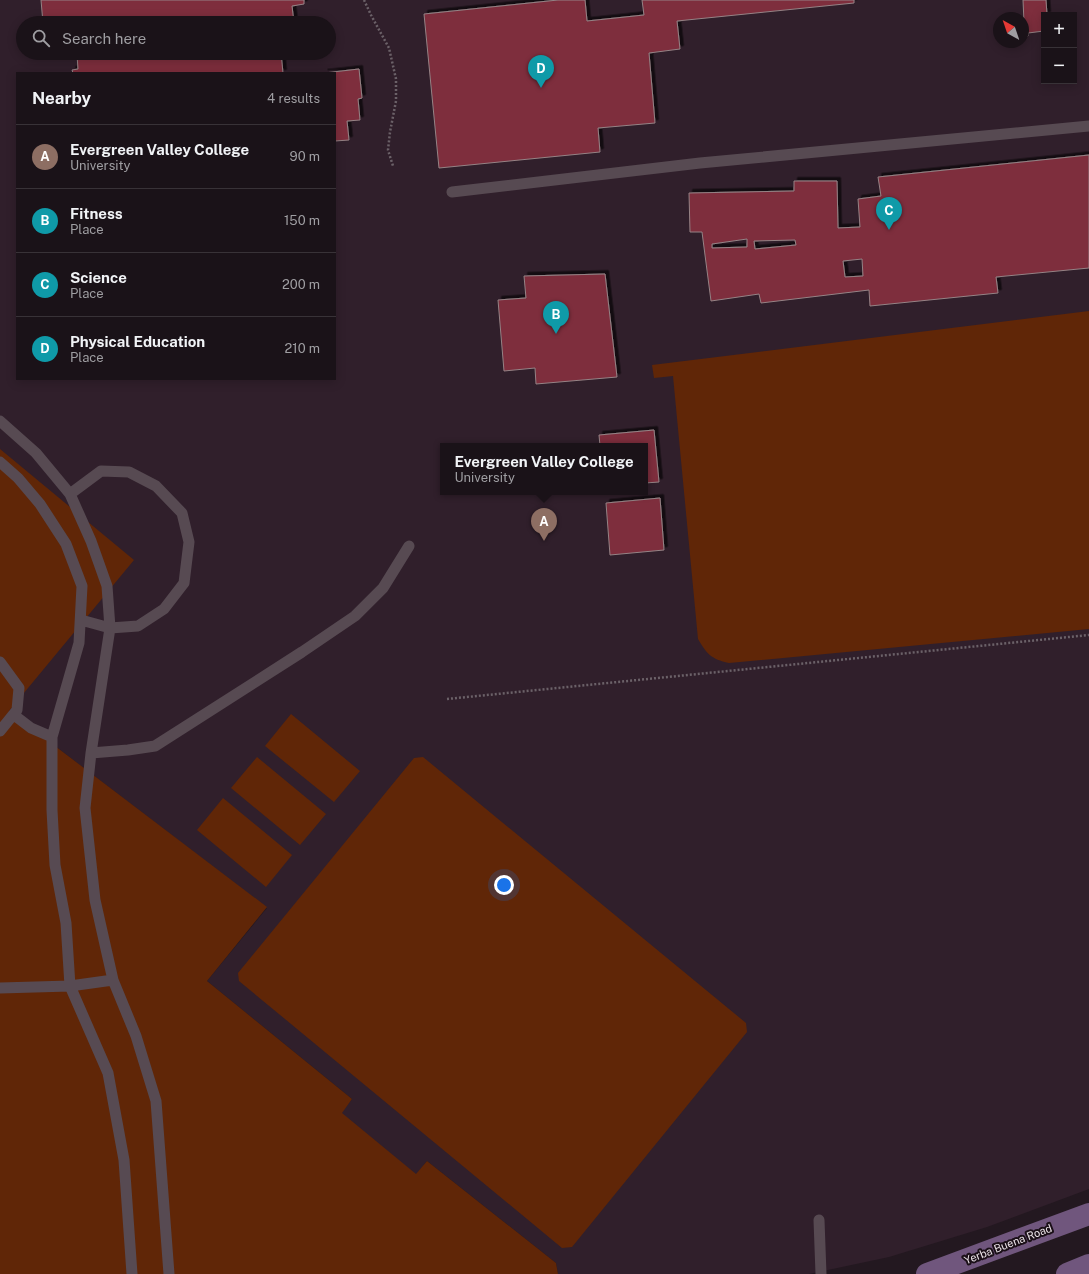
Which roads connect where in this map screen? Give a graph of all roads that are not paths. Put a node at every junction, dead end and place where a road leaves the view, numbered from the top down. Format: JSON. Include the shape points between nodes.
{"nodes":[{"id":1,"x":1089,"y":126,"type":"edge"},
{"id":2,"x":452,"y":192,"type":"dead end"},
{"id":3,"x":0,"y":421,"type":"edge"},
{"id":4,"x":0,"y":462,"type":"edge"},
{"id":5,"x":70,"y":494,"type":"junction"},
{"id":6,"x":409,"y":546,"type":"dead end"},
{"id":7,"x":80,"y":620,"type":"junction"},
{"id":8,"x":110,"y":628,"type":"junction"},
{"id":9,"x":0,"y":662,"type":"edge"},
{"id":10,"x":14,"y":715,"type":"junction"},
{"id":11,"x":0,"y":731,"type":"edge"},
{"id":12,"x":52,"y":737,"type":"junction"},
{"id":13,"x":91,"y":753,"type":"junction"},
{"id":14,"x":113,"y":980,"type":"junction"},
{"id":15,"x":70,"y":986,"type":"junction"},
{"id":16,"x":0,"y":988,"type":"edge"},
{"id":17,"x":1089,"y":1214,"type":"edge"},
{"id":18,"x":819,"y":1220,"type":"dead end"},
{"id":19,"x":1089,"y":1265,"type":"edge"},
{"id":20,"x":132,"y":1274,"type":"edge"},
{"id":21,"x":169,"y":1274,"type":"edge"},
{"id":22,"x":821,"y":1274,"type":"edge"},
{"id":23,"x":927,"y":1274,"type":"edge"},
{"id":24,"x":1067,"y":1274,"type":"edge"}],
"edges":[{"from":1,"to":2,"type":"lane","via":[[700,163]]},
{"from":3,"to":5,"type":"lane","via":[[36,453]]},
{"from":4,"to":7,"type":"lane","via":[[40,504],[66,544],[82,586]]},
{"from":5,"to":8,"type":"lane","via":[[107,586]]},
{"from":5,"to":8,"type":"lane","via":[[101,471],[129,472],[156,486],[182,513],[189,542],[184,583],[164,609],[138,626]]},
{"from":6,"to":13,"type":"lane","via":[[383,588],[355,616],[302,652],[155,746]]},
{"from":7,"to":8,"type":"lane"},
{"from":7,"to":12,"type":"lane","via":[[79,643]]},
{"from":8,"to":13,"type":"lane"},
{"from":9,"to":10,"type":"lane","via":[[19,688],[17,710]]},
{"from":10,"to":11,"type":"lane"},
{"from":10,"to":12,"type":"lane","via":[[31,728]]},
{"from":12,"to":15,"type":"lane","via":[[55,865],[66,923]]},
{"from":13,"to":14,"type":"lane","via":[[85,808],[95,900]]},
{"from":14,"to":15,"type":"lane"},
{"from":14,"to":21,"type":"lane","via":[[136,1036],[156,1101]]},
{"from":15,"to":16,"type":"lane"},
{"from":15,"to":20,"type":"lane","via":[[108,1073],[124,1160]]},
{"from":17,"to":23,"type":"street","name":"Yerba Buena Road"},
{"from":18,"to":22,"type":"lane"},
{"from":19,"to":24,"type":"street"}]}
